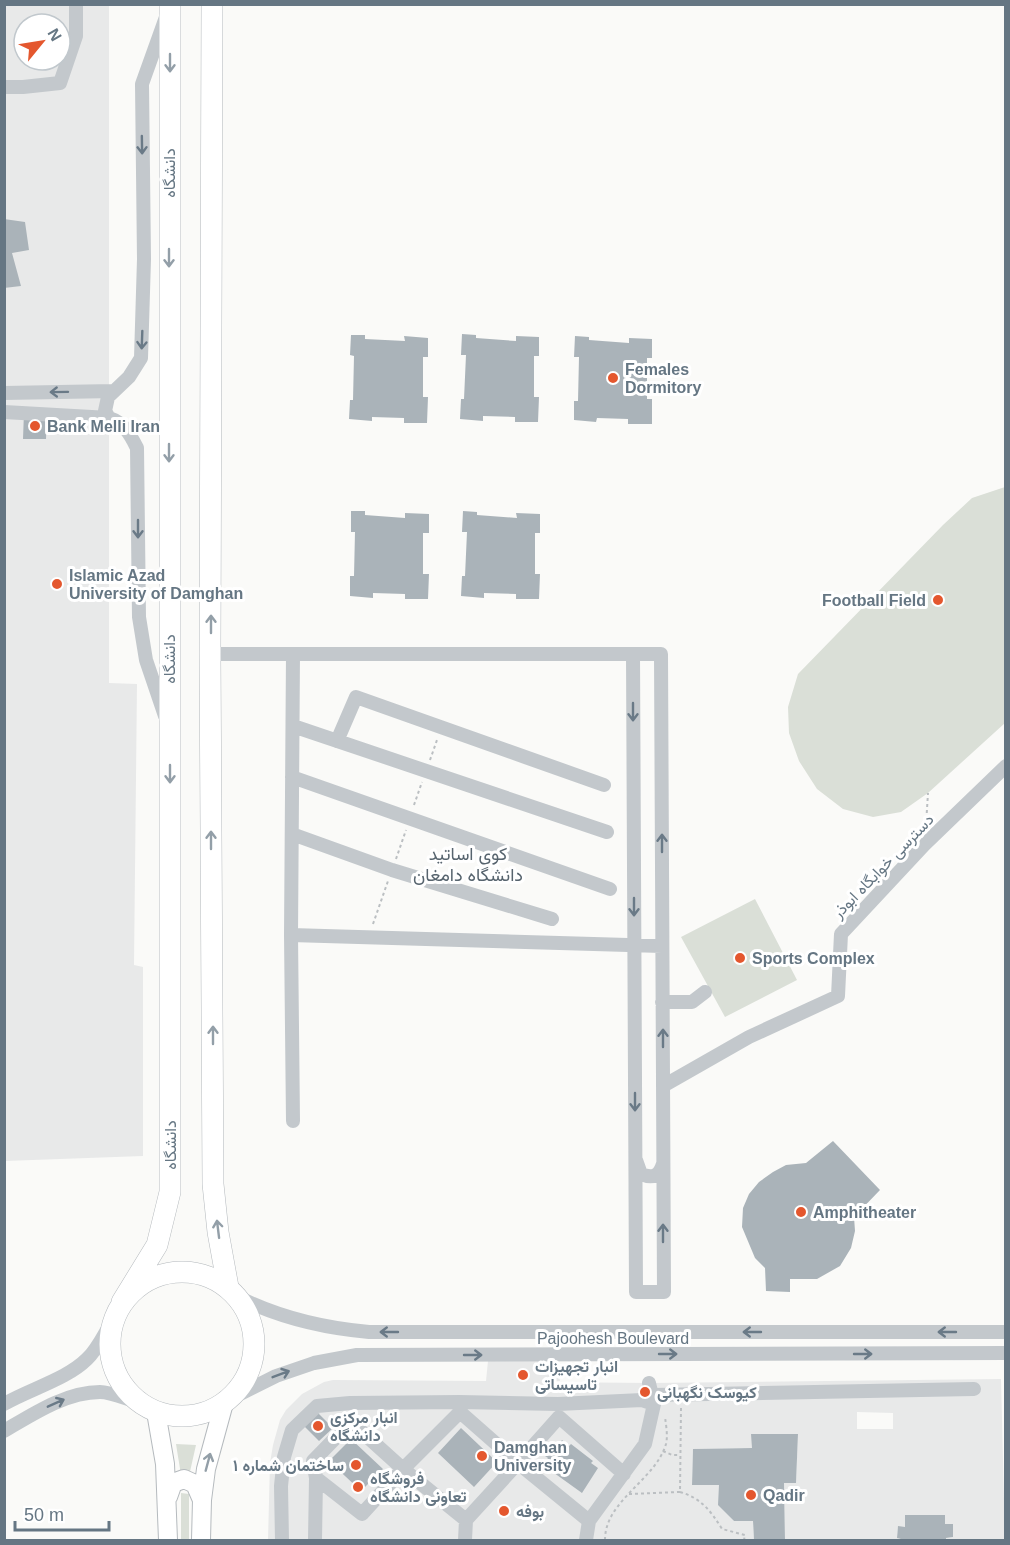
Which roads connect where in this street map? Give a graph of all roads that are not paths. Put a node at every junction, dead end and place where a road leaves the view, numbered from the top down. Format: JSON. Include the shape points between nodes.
{"nodes":[{"id":1,"x":76,"y":4,"type":"edge"},
{"id":2,"x":213,"y":4,"type":"edge"},
{"id":3,"x":170,"y":6,"type":"edge"},
{"id":4,"x":4,"y":87,"type":"edge"},
{"id":5,"x":114,"y":391,"type":"junction"},
{"id":6,"x":4,"y":393,"type":"edge"},
{"id":7,"x":4,"y":412,"type":"edge"},
{"id":8,"x":109,"y":418,"type":"junction"},
{"id":9,"x":210,"y":654,"type":"junction"},
{"id":10,"x":293,"y":654,"type":"junction"},
{"id":11,"x":633,"y":654,"type":"junction"},
{"id":12,"x":293,"y":726,"type":"junction"},
{"id":13,"x":169,"y":728,"type":"junction"},
{"id":14,"x":338,"y":741,"type":"junction"},
{"id":15,"x":1005,"y":766,"type":"edge"},
{"id":16,"x":292,"y":777,"type":"junction"},
{"id":17,"x":604,"y":785,"type":"dead end"},
{"id":18,"x":607,"y":832,"type":"dead end"},
{"id":19,"x":292,"y":834,"type":"junction"},
{"id":20,"x":610,"y":890,"type":"dead end"},
{"id":21,"x":552,"y":919,"type":"dead end"},
{"id":22,"x":291,"y":934,"type":"junction"},
{"id":23,"x":634,"y":946,"type":"junction"},
{"id":24,"x":662,"y":946,"type":"junction"},
{"id":25,"x":705,"y":992,"type":"dead end"},
{"id":26,"x":662,"y":1002,"type":"junction"},
{"id":27,"x":663,"y":1086,"type":"junction"},
{"id":28,"x":293,"y":1121,"type":"dead end"},
{"id":29,"x":635,"y":1155,"type":"junction"},
{"id":30,"x":663,"y":1164,"type":"junction"},
{"id":31,"x":233,"y":1292,"type":"junction"},
{"id":32,"x":117,"y":1311,"type":"junction"},
{"id":33,"x":1005,"y":1332,"type":"edge"},
{"id":34,"x":1005,"y":1353,"type":"edge"},
{"id":35,"x":974,"y":1389,"type":"dead end"},
{"id":36,"x":652,"y":1394,"type":"junction"},
{"id":37,"x":226,"y":1401,"type":"junction"},
{"id":38,"x":350,"y":1403,"type":"junction"},
{"id":39,"x":4,"y":1404,"type":"edge"},
{"id":40,"x":460,"y":1407,"type":"junction"},
{"id":41,"x":149,"y":1408,"type":"junction"},
{"id":42,"x":559,"y":1411,"type":"junction"},
{"id":43,"x":351,"y":1422,"type":"junction"},
{"id":44,"x":4,"y":1431,"type":"edge"},
{"id":45,"x":518,"y":1462,"type":"junction"},
{"id":46,"x":403,"y":1469,"type":"junction"},
{"id":47,"x":624,"y":1474,"type":"junction"},
{"id":48,"x":316,"y":1478,"type":"junction"},
{"id":49,"x":168,"y":1497,"type":"junction"},
{"id":50,"x":202,"y":1500,"type":"junction"},
{"id":51,"x":466,"y":1520,"type":"junction"},
{"id":52,"x":589,"y":1521,"type":"junction"},
{"id":53,"x":168,"y":1540,"type":"edge"},
{"id":54,"x":201,"y":1540,"type":"edge"},
{"id":55,"x":282,"y":1540,"type":"edge"},
{"id":56,"x":315,"y":1540,"type":"edge"},
{"id":57,"x":465,"y":1540,"type":"edge"},
{"id":58,"x":586,"y":1540,"type":"edge"}],
"edges":[{"from":1,"to":4,"type":"street","via":[[76,36],[60,83]]},
{"from":9,"to":2,"type":"highway","one_way":true},
{"from":3,"to":5,"type":"street","one_way":true,"via":[[142,84],[141,358]]},
{"from":3,"to":13,"type":"highway","name":"دانشگاه","one_way":true},
{"from":5,"to":6,"type":"street","one_way":true},
{"from":5,"to":8,"type":"street","via":[[105,404]]},
{"from":7,"to":8,"type":"street"},
{"from":8,"to":13,"type":"street","one_way":true,"via":[[119,422],[137,448],[139,617],[146,660]]},
{"from":9,"to":10,"type":"street"},
{"from":31,"to":9,"type":"highway","one_way":true,"via":[[218,1233],[213,1184]]},
{"from":10,"to":11,"type":"street"},
{"from":10,"to":12,"type":"street"},
{"from":11,"to":23,"type":"street","one_way":true},
{"from":24,"to":11,"type":"street","one_way":true,"via":[[661,654]]},
{"from":12,"to":14,"type":"street"},
{"from":12,"to":16,"type":"street"},
{"from":13,"to":32,"type":"highway","name":"دانشگاه","one_way":true,"via":[[170,1192],[156,1245]]},
{"from":14,"to":17,"type":"street","via":[[356,697]]},
{"from":14,"to":18,"type":"street"},
{"from":15,"to":27,"type":"street","name":"دسترسی خوابگاه ابوذر","via":[[841,934],[838,996],[749,1037]]},
{"from":16,"to":19,"type":"street"},
{"from":16,"to":20,"type":"street"},
{"from":19,"to":21,"type":"street","via":[[392,870]]},
{"from":19,"to":22,"type":"street"},
{"from":22,"to":23,"type":"street"},
{"from":22,"to":28,"type":"street"},
{"from":23,"to":24,"type":"street"},
{"from":23,"to":29,"type":"street","one_way":true},
{"from":24,"to":26,"type":"street"},
{"from":25,"to":26,"type":"street","via":[[692,1002]]},
{"from":27,"to":26,"type":"street","one_way":true},
{"from":27,"to":30,"type":"street"},
{"from":29,"to":30,"type":"street","via":[[641,1174],[648,1177],[660,1172]]},
{"from":29,"to":30,"type":"street","one_way":true,"via":[[636,1292],[664,1292]]},
{"from":31,"to":32,"type":"highway","via":[[210,1277],[191,1271],[171,1272],[152,1277],[135,1288]]},
{"from":33,"to":31,"type":"street","name":"Pajoohesh Boulevard","one_way":true,"via":[[369,1332],[339,1329],[261,1309]]},
{"from":31,"to":37,"type":"highway","via":[[248,1313],[254,1351],[241,1386]]},
{"from":32,"to":39,"type":"street","via":[[87,1359],[63,1376]]},
{"from":32,"to":41,"type":"highway","via":[[109,1338],[113,1366],[127,1391]]},
{"from":37,"to":34,"type":"street","name":"Pajoohesh Boulevard","one_way":true,"via":[[276,1376],[314,1363],[357,1355]]},
{"from":35,"to":36,"type":"street"},
{"from":36,"to":42,"type":"street","via":[[642,1400]]},
{"from":36,"to":47,"type":"street","via":[[645,1444]]},
{"from":37,"to":41,"type":"highway","via":[[192,1416],[174,1416]]},
{"from":50,"to":37,"type":"main road","one_way":true,"via":[[206,1469]]},
{"from":38,"to":40,"type":"street"},
{"from":38,"to":43,"type":"street"},
{"from":38,"to":55,"type":"street","via":[[317,1406],[292,1430],[284,1457]]},
{"from":40,"to":42,"type":"street"},
{"from":40,"to":45,"type":"street"},
{"from":40,"to":46,"type":"street"},
{"from":44,"to":41,"type":"street","one_way":true,"via":[[72,1396],[101,1392]]},
{"from":41,"to":49,"type":"main road","via":[[165,1464]]},
{"from":42,"to":45,"type":"street"},
{"from":42,"to":47,"type":"street"},
{"from":43,"to":46,"type":"street"},
{"from":43,"to":48,"type":"street","via":[[313,1461]]},
{"from":45,"to":51,"type":"street"},
{"from":45,"to":52,"type":"street"},
{"from":46,"to":48,"type":"street","via":[[362,1514]]},
{"from":46,"to":51,"type":"street"},
{"from":47,"to":52,"type":"street"},
{"from":48,"to":56,"type":"street"},
{"from":49,"to":50,"type":"main road","via":[[173,1483],[184,1479],[195,1484]]},
{"from":49,"to":53,"type":"main road"},
{"from":50,"to":54,"type":"main road"},
{"from":51,"to":57,"type":"street"},
{"from":52,"to":58,"type":"street"}]}
